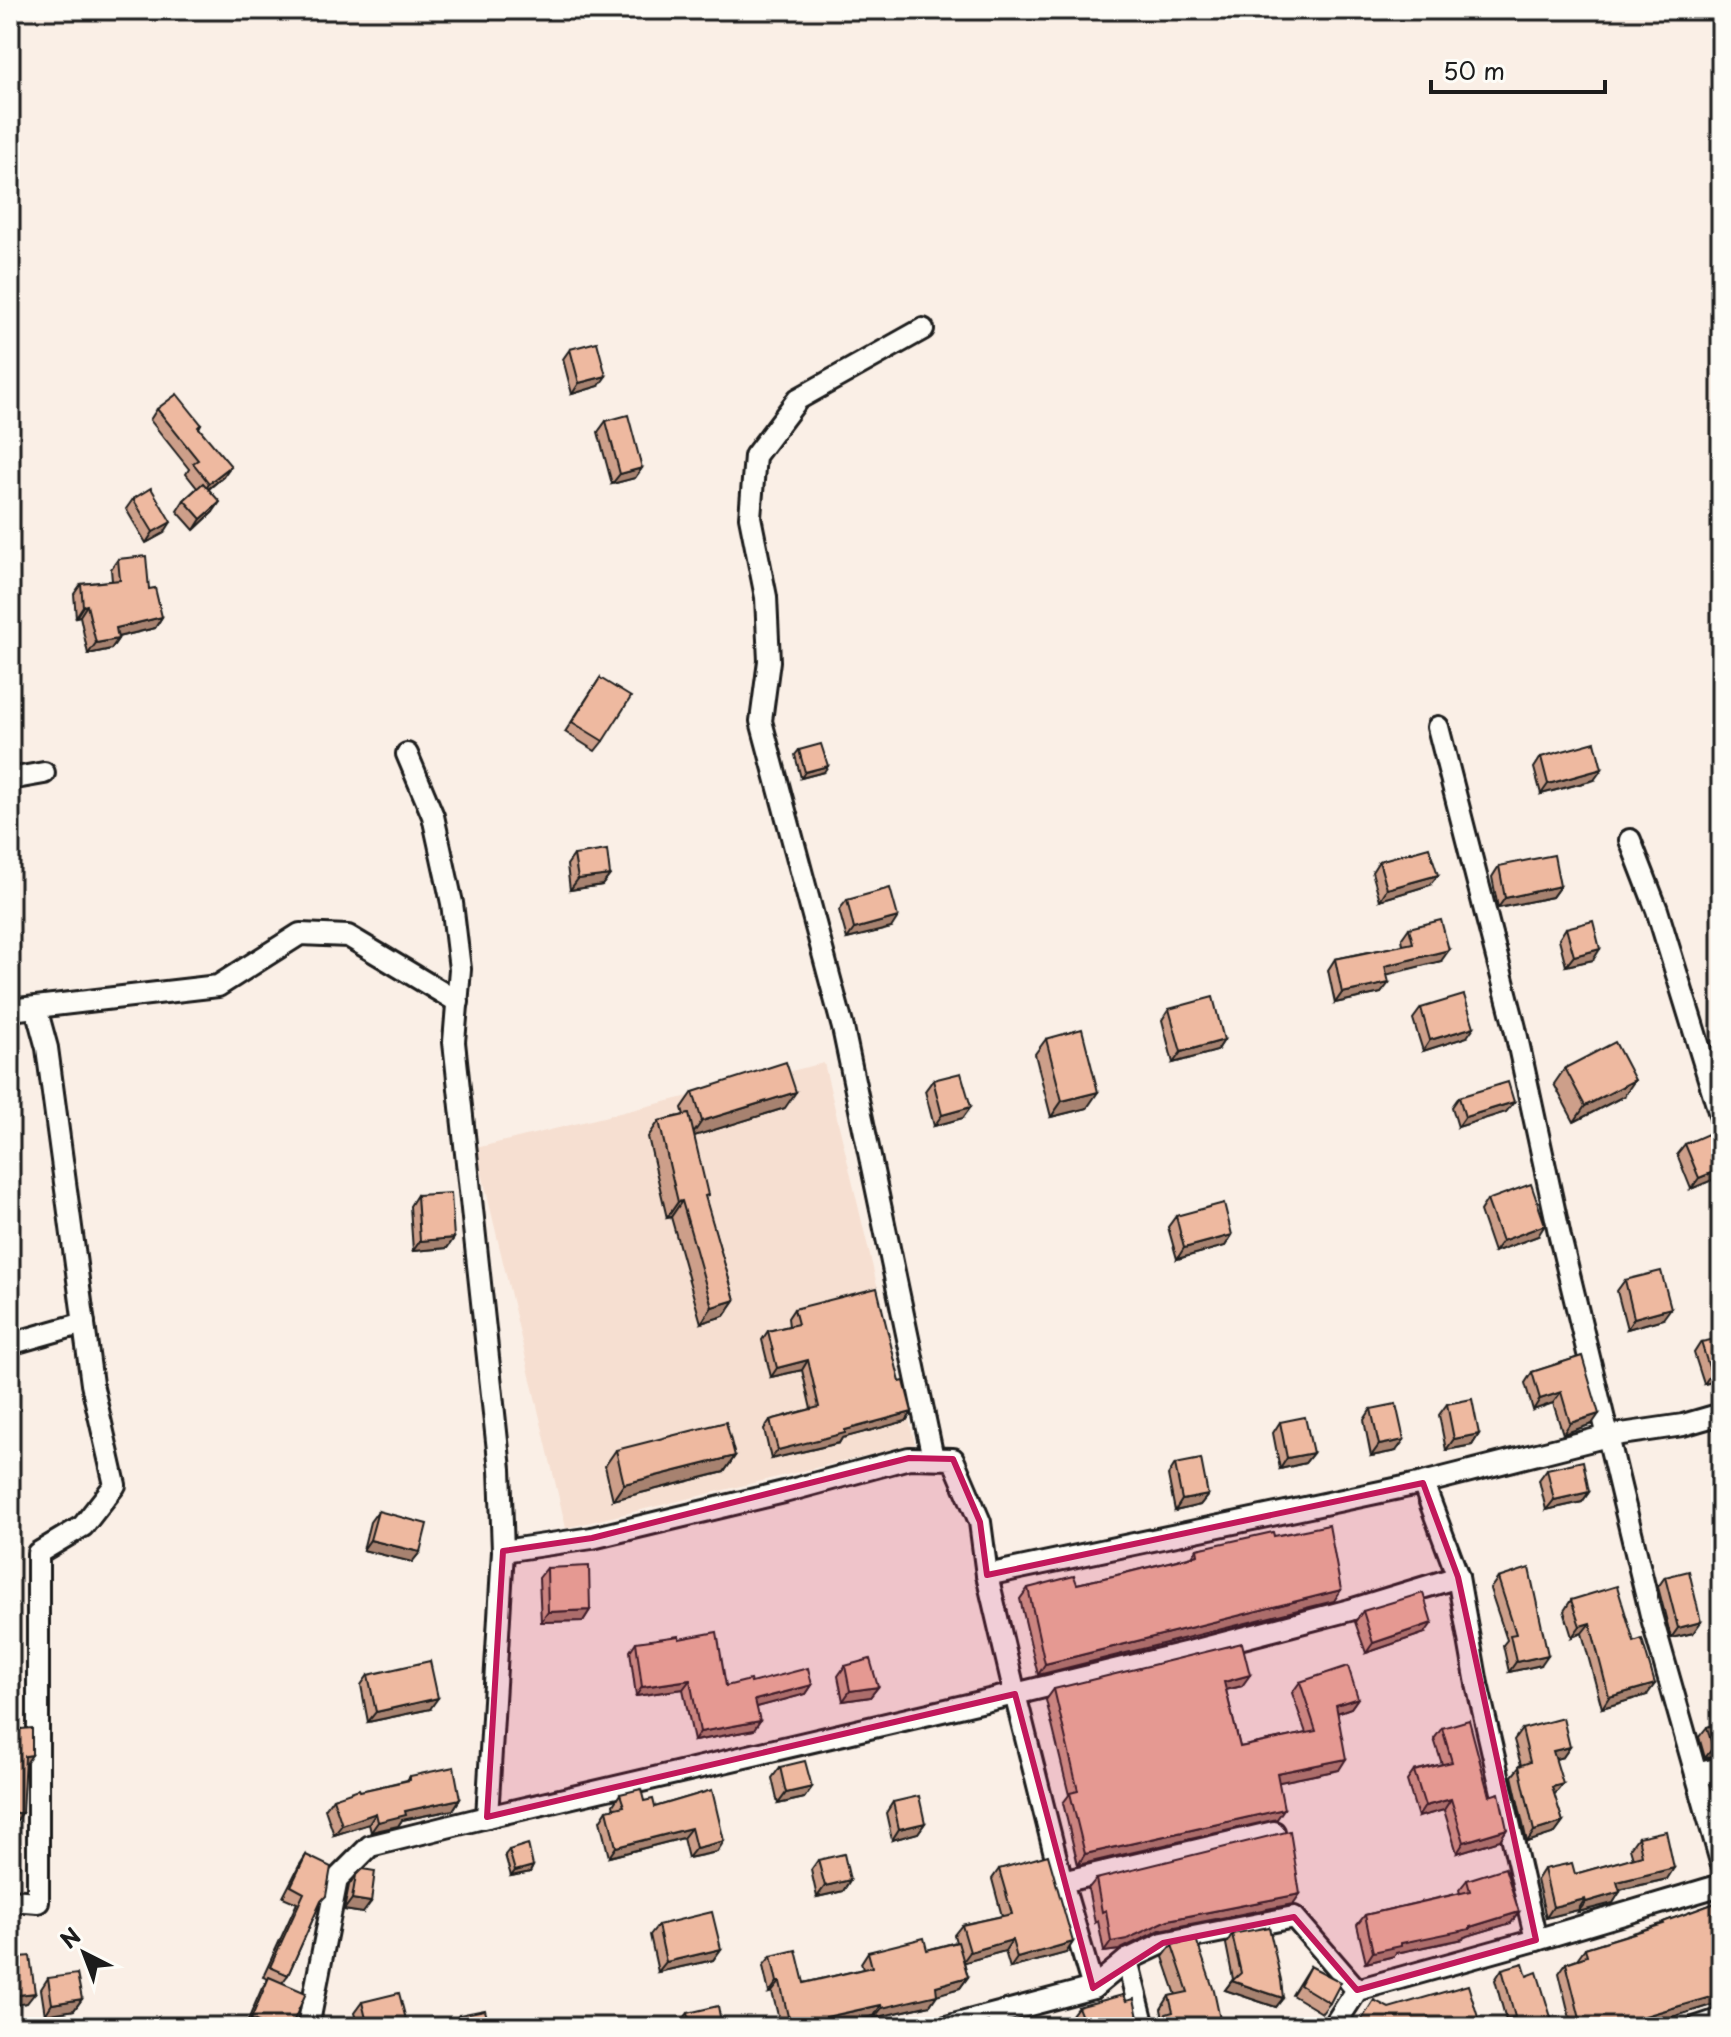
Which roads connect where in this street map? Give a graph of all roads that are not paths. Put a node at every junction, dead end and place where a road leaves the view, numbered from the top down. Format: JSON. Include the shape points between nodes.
{"nodes":[{"id":1,"x":923,"y":329,"type":"dead end"},
{"id":2,"x":1438,"y":727,"type":"dead end"},
{"id":3,"x":407,"y":754,"type":"dead end"},
{"id":4,"x":44,"y":773,"type":"dead end"},
{"id":5,"x":10,"y":779,"type":"edge"},
{"id":6,"x":1630,"y":840,"type":"dead end"},
{"id":7,"x":458,"y":1002,"type":"junction"},
{"id":8,"x":36,"y":1008,"type":"junction"},
{"id":9,"x":10,"y":1010,"type":"edge"},
{"id":10,"x":1721,"y":1118,"type":"edge"},
{"id":11,"x":84,"y":1323,"type":"junction"},
{"id":12,"x":10,"y":1344,"type":"edge"},
{"id":13,"x":1721,"y":1414,"type":"edge"},
{"id":14,"x":1608,"y":1436,"type":"junction"},
{"id":15,"x":933,"y":1458,"type":"junction"},
{"id":16,"x":1423,"y":1483,"type":"junction"},
{"id":17,"x":503,"y":1551,"type":"junction"},
{"id":18,"x":987,"y":1575,"type":"junction"},
{"id":19,"x":1458,"y":1577,"type":"junction"},
{"id":20,"x":1015,"y":1694,"type":"junction"},
{"id":21,"x":1721,"y":1768,"type":"edge"},
{"id":22,"x":1696,"y":1774,"type":"junction"},
{"id":23,"x":487,"y":1817,"type":"junction"},
{"id":24,"x":1274,"y":1832,"type":"edge"},
{"id":25,"x":1721,"y":1862,"type":"edge"},
{"id":26,"x":1062,"y":1882,"type":"junction"},
{"id":27,"x":1721,"y":1885,"type":"edge"},
{"id":28,"x":10,"y":1900,"type":"edge"},
{"id":29,"x":1536,"y":1940,"type":"junction"},
{"id":30,"x":1127,"y":1960,"type":"junction"},
{"id":31,"x":1093,"y":1988,"type":"junction"},
{"id":32,"x":1357,"y":1990,"type":"junction"},
{"id":33,"x":1721,"y":2019,"type":"edge"},
{"id":34,"x":308,"y":2027,"type":"edge"},
{"id":35,"x":946,"y":2027,"type":"edge"},
{"id":36,"x":1144,"y":2027,"type":"edge"},
{"id":37,"x":1333,"y":2027,"type":"edge"},
{"id":38,"x":1697,"y":2027,"type":"edge"}],
"edges":[{"from":1,"to":15,"type":"street","via":[[798,399],[755,456],[750,517],[766,597],[769,661],[761,721],[843,1028]]},
{"from":2,"to":14,"type":"street","via":[[1515,1028]]},
{"from":3,"to":7,"type":"street","via":[[433,816],[452,903]]},
{"from":4,"to":5,"type":"street"},
{"from":6,"to":10,"type":"street"},
{"from":7,"to":8,"type":"street","via":[[348,936],[300,934],[218,986]]},
{"from":7,"to":17,"type":"street","via":[[454,1042],[500,1469]]},
{"from":8,"to":9,"type":"street"},
{"from":8,"to":11,"type":"street","via":[[47,1048]]},
{"from":11,"to":12,"type":"street"},
{"from":11,"to":28,"type":"street","via":[[115,1485],[83,1526],[38,1553],[38,1902]]},
{"from":13,"to":14,"type":"street"},
{"from":14,"to":16,"type":"street"},
{"from":14,"to":22,"type":"street"},
{"from":15,"to":17,"type":"street","via":[[909,1458],[592,1538]]},
{"from":15,"to":18,"type":"street","via":[[953,1459],[980,1522]]},
{"from":16,"to":18,"type":"street"},
{"from":16,"to":19,"type":"street"},
{"from":17,"to":23,"type":"street"},
{"from":18,"to":20,"type":"street"},
{"from":19,"to":20,"type":"street","via":[[1350,1610]]},
{"from":19,"to":29,"type":"street"},
{"from":20,"to":23,"type":"street"},
{"from":20,"to":26,"type":"street"},
{"from":21,"to":22,"type":"street"},
{"from":22,"to":25,"type":"street"},
{"from":23,"to":34,"type":"street","via":[[370,1846],[337,1879]]},
{"from":24,"to":26,"type":"street"},
{"from":26,"to":31,"type":"street"},
{"from":27,"to":29,"type":"street"},
{"from":29,"to":32,"type":"street"},
{"from":30,"to":31,"type":"street"},
{"from":30,"to":32,"type":"street","via":[[1163,1943],[1294,1917]]},
{"from":30,"to":36,"type":"street"},
{"from":31,"to":35,"type":"street"},
{"from":32,"to":37,"type":"street"},
{"from":33,"to":38,"type":"street"}]}
